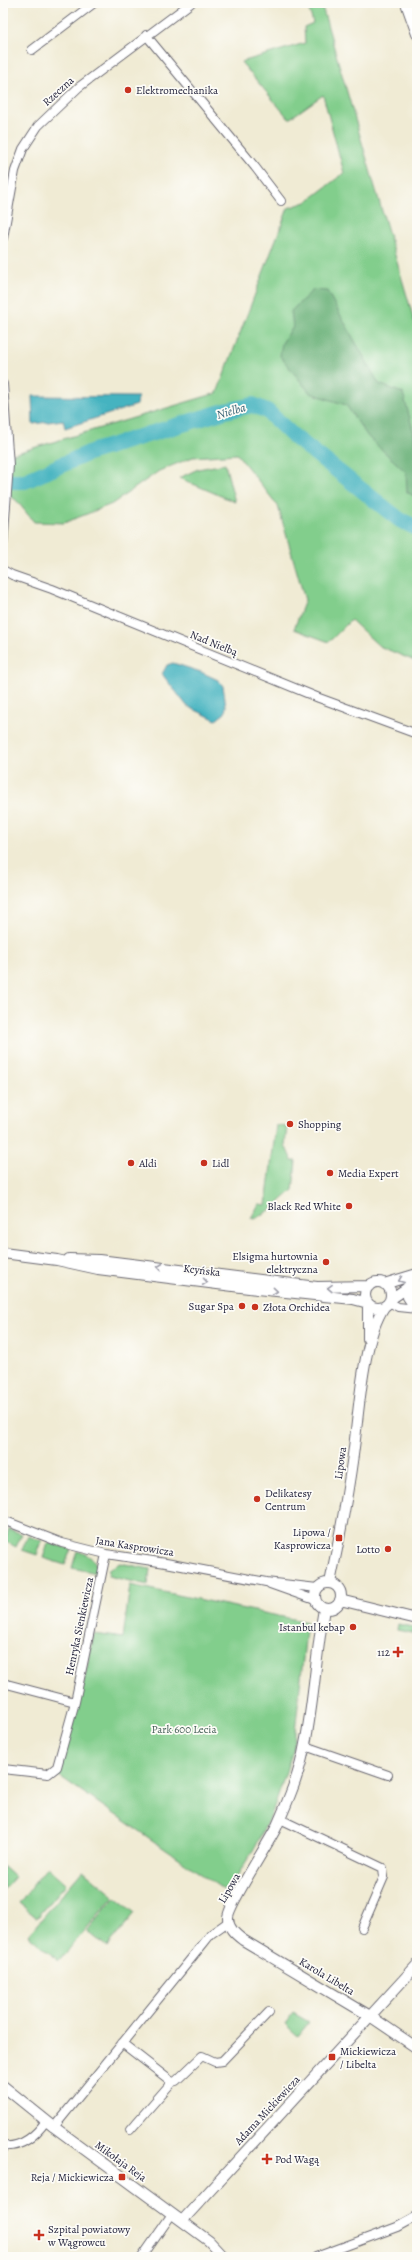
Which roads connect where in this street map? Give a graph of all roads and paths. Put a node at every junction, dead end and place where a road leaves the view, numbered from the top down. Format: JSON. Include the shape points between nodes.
{"nodes":[{"id":1,"x":94,"y":3,"type":"edge"},
{"id":2,"x":190,"y":3,"type":"edge"},
{"id":3,"x":406,"y":3,"type":"edge"},
{"id":4,"x":417,"y":34,"type":"edge"},
{"id":5,"x":146,"y":36,"type":"junction"},
{"id":6,"x":32,"y":50,"type":"dead end"},
{"id":7,"x":281,"y":201,"type":"dead end"},
{"id":8,"x":3,"y":238,"type":"edge"},
{"id":9,"x":3,"y":384,"type":"edge"},
{"id":10,"x":3,"y":546,"type":"edge"},
{"id":11,"x":3,"y":570,"type":"edge"},
{"id":12,"x":417,"y":734,"type":"edge"},
{"id":13,"x":3,"y":1253,"type":"edge"},
{"id":14,"x":57,"y":1260,"type":"junction"},
{"id":15,"x":417,"y":1274,"type":"edge"},
{"id":16,"x":417,"y":1281,"type":"edge"},
{"id":17,"x":384,"y":1284,"type":"junction"},
{"id":18,"x":369,"y":1286,"type":"junction"},
{"id":19,"x":408,"y":1286,"type":"junction"},
{"id":20,"x":368,"y":1303,"type":"junction"},
{"id":21,"x":388,"y":1303,"type":"junction"},
{"id":22,"x":416,"y":1309,"type":"edge"},
{"id":23,"x":368,"y":1345,"type":"junction"},
{"id":24,"x":3,"y":1520,"type":"edge"},
{"id":25,"x":106,"y":1554,"type":"junction"},
{"id":26,"x":266,"y":1582,"type":"junction"},
{"id":27,"x":330,"y":1583,"type":"junction"},
{"id":28,"x":317,"y":1588,"type":"junction"},
{"id":29,"x":315,"y":1600,"type":"junction"},
{"id":30,"x":340,"y":1600,"type":"junction"},
{"id":31,"x":324,"y":1609,"type":"junction"},
{"id":32,"x":417,"y":1619,"type":"edge"},
{"id":33,"x":3,"y":1684,"type":"edge"},
{"id":34,"x":75,"y":1702,"type":"junction"},
{"id":35,"x":305,"y":1746,"type":"junction"},
{"id":36,"x":3,"y":1769,"type":"edge"},
{"id":37,"x":388,"y":1775,"type":"dead end"},
{"id":38,"x":280,"y":1819,"type":"junction"},
{"id":39,"x":228,"y":1922,"type":"junction"},
{"id":40,"x":362,"y":1928,"type":"dead end"},
{"id":41,"x":417,"y":1965,"type":"edge"},
{"id":42,"x":269,"y":2012,"type":"dead end"},
{"id":43,"x":370,"y":2016,"type":"junction"},
{"id":44,"x":122,"y":2043,"type":"junction"},
{"id":45,"x":417,"y":2048,"type":"edge"},
{"id":46,"x":172,"y":2082,"type":"junction"},
{"id":47,"x":3,"y":2086,"type":"edge"},
{"id":48,"x":50,"y":2124,"type":"junction"},
{"id":49,"x":130,"y":2130,"type":"dead end"},
{"id":50,"x":3,"y":2146,"type":"edge"},
{"id":51,"x":172,"y":2214,"type":"junction"},
{"id":52,"x":417,"y":2216,"type":"edge"},
{"id":53,"x":182,"y":2221,"type":"junction"},
{"id":54,"x":142,"y":2257,"type":"edge"},
{"id":55,"x":224,"y":2257,"type":"edge"},
{"id":56,"x":316,"y":2257,"type":"edge"}],
"edges":[{"from":1,"to":6,"type":"street"},
{"from":2,"to":5,"type":"street","name":"Rzeczna"},
{"from":3,"to":4,"type":"street"},
{"from":5,"to":7,"type":"street","via":[[256,166]]},
{"from":5,"to":8,"type":"street","name":"Rzeczna","via":[[79,87],[49,114],[33,133],[23,149],[15,171]]},
{"from":9,"to":10,"type":"street","via":[[9,465]]},
{"from":11,"to":12,"type":"street","name":"Nad Nielbą","via":[[12,576],[52,589],[319,698]]},
{"from":13,"to":14,"type":"street","name":"Kcyńska"},
{"from":18,"to":14,"type":"street","name":"Kcyńska","one_way":true,"via":[[317,1288],[99,1260]]},
{"from":14,"to":20,"type":"street","name":"Kcyńska","one_way":true,"via":[[98,1269]]},
{"from":15,"to":17,"type":"street","one_way":true},
{"from":16,"to":19,"type":"street"},
{"from":17,"to":18,"type":"street"},
{"from":17,"to":21,"type":"street","via":[[390,1292]]},
{"from":18,"to":20,"type":"street","via":[[365,1296]]},
{"from":19,"to":21,"type":"street"},
{"from":19,"to":22,"type":"street","via":[[408,1298]]},
{"from":20,"to":21,"type":"street","via":[[373,1307]]},
{"from":20,"to":23,"type":"street","name":"Lipowa"},
{"from":21,"to":22,"type":"street"},
{"from":21,"to":23,"type":"street","name":"Lipowa","via":[[378,1315]]},
{"from":23,"to":27,"type":"street","name":"Lipowa","via":[[350,1477]]},
{"from":24,"to":25,"type":"street","name":"Jana Kasprowicza","via":[[62,1543]]},
{"from":25,"to":26,"type":"street","name":"Jana Kasprowicza","via":[[166,1562]]},
{"from":25,"to":34,"type":"street","name":"Henryka Sienkiewicza"},
{"from":26,"to":28,"type":"street","name":"Jana Kasprowicza"},
{"from":26,"to":29,"type":"street","name":"Jana Kasprowicza"},
{"from":27,"to":28,"type":"street"},
{"from":27,"to":30,"type":"street","via":[[340,1591]]},
{"from":28,"to":29,"type":"street"},
{"from":29,"to":31,"type":"street"},
{"from":30,"to":31,"type":"street","via":[[333,1608]]},
{"from":30,"to":32,"type":"street"},
{"from":31,"to":35,"type":"street","name":"Lipowa"},
{"from":33,"to":34,"type":"street"},
{"from":34,"to":36,"type":"street","name":"Henryka Sienkiewicza","via":[[57,1767],[48,1774]]},
{"from":35,"to":37,"type":"street"},
{"from":35,"to":38,"type":"street","name":"Lipowa"},
{"from":38,"to":39,"type":"street","name":"Lipowa","via":[[264,1852],[230,1908]]},
{"from":38,"to":40,"type":"street","via":[[383,1868],[384,1877]]},
{"from":39,"to":43,"type":"street","name":"Karola Libelta","via":[[234,1933],[243,1940]]},
{"from":39,"to":44,"type":"street","via":[[211,1934]]},
{"from":41,"to":43,"type":"street","name":"Adama Mickiewicza"},
{"from":42,"to":46,"type":"street","via":[[222,2061],[215,2062],[202,2056],[181,2078]]},
{"from":43,"to":45,"type":"street","name":"Karola Libelta"},
{"from":43,"to":53,"type":"street","name":"Adama Mickiewicza"},
{"from":44,"to":46,"type":"street"},
{"from":44,"to":48,"type":"street"},
{"from":46,"to":49,"type":"street"},
{"from":47,"to":48,"type":"street","name":"Mikołaja Reja"},
{"from":48,"to":50,"type":"street","via":[[25,2141]]},
{"from":48,"to":51,"type":"street","name":"Mikołaja Reja"},
{"from":51,"to":53,"type":"street","name":"Mikołaja Reja"},
{"from":51,"to":54,"type":"street"},
{"from":52,"to":56,"type":"street","via":[[397,2227]]},
{"from":53,"to":55,"type":"street","name":"Mikołaja Reja","via":[[209,2241]]}]}
